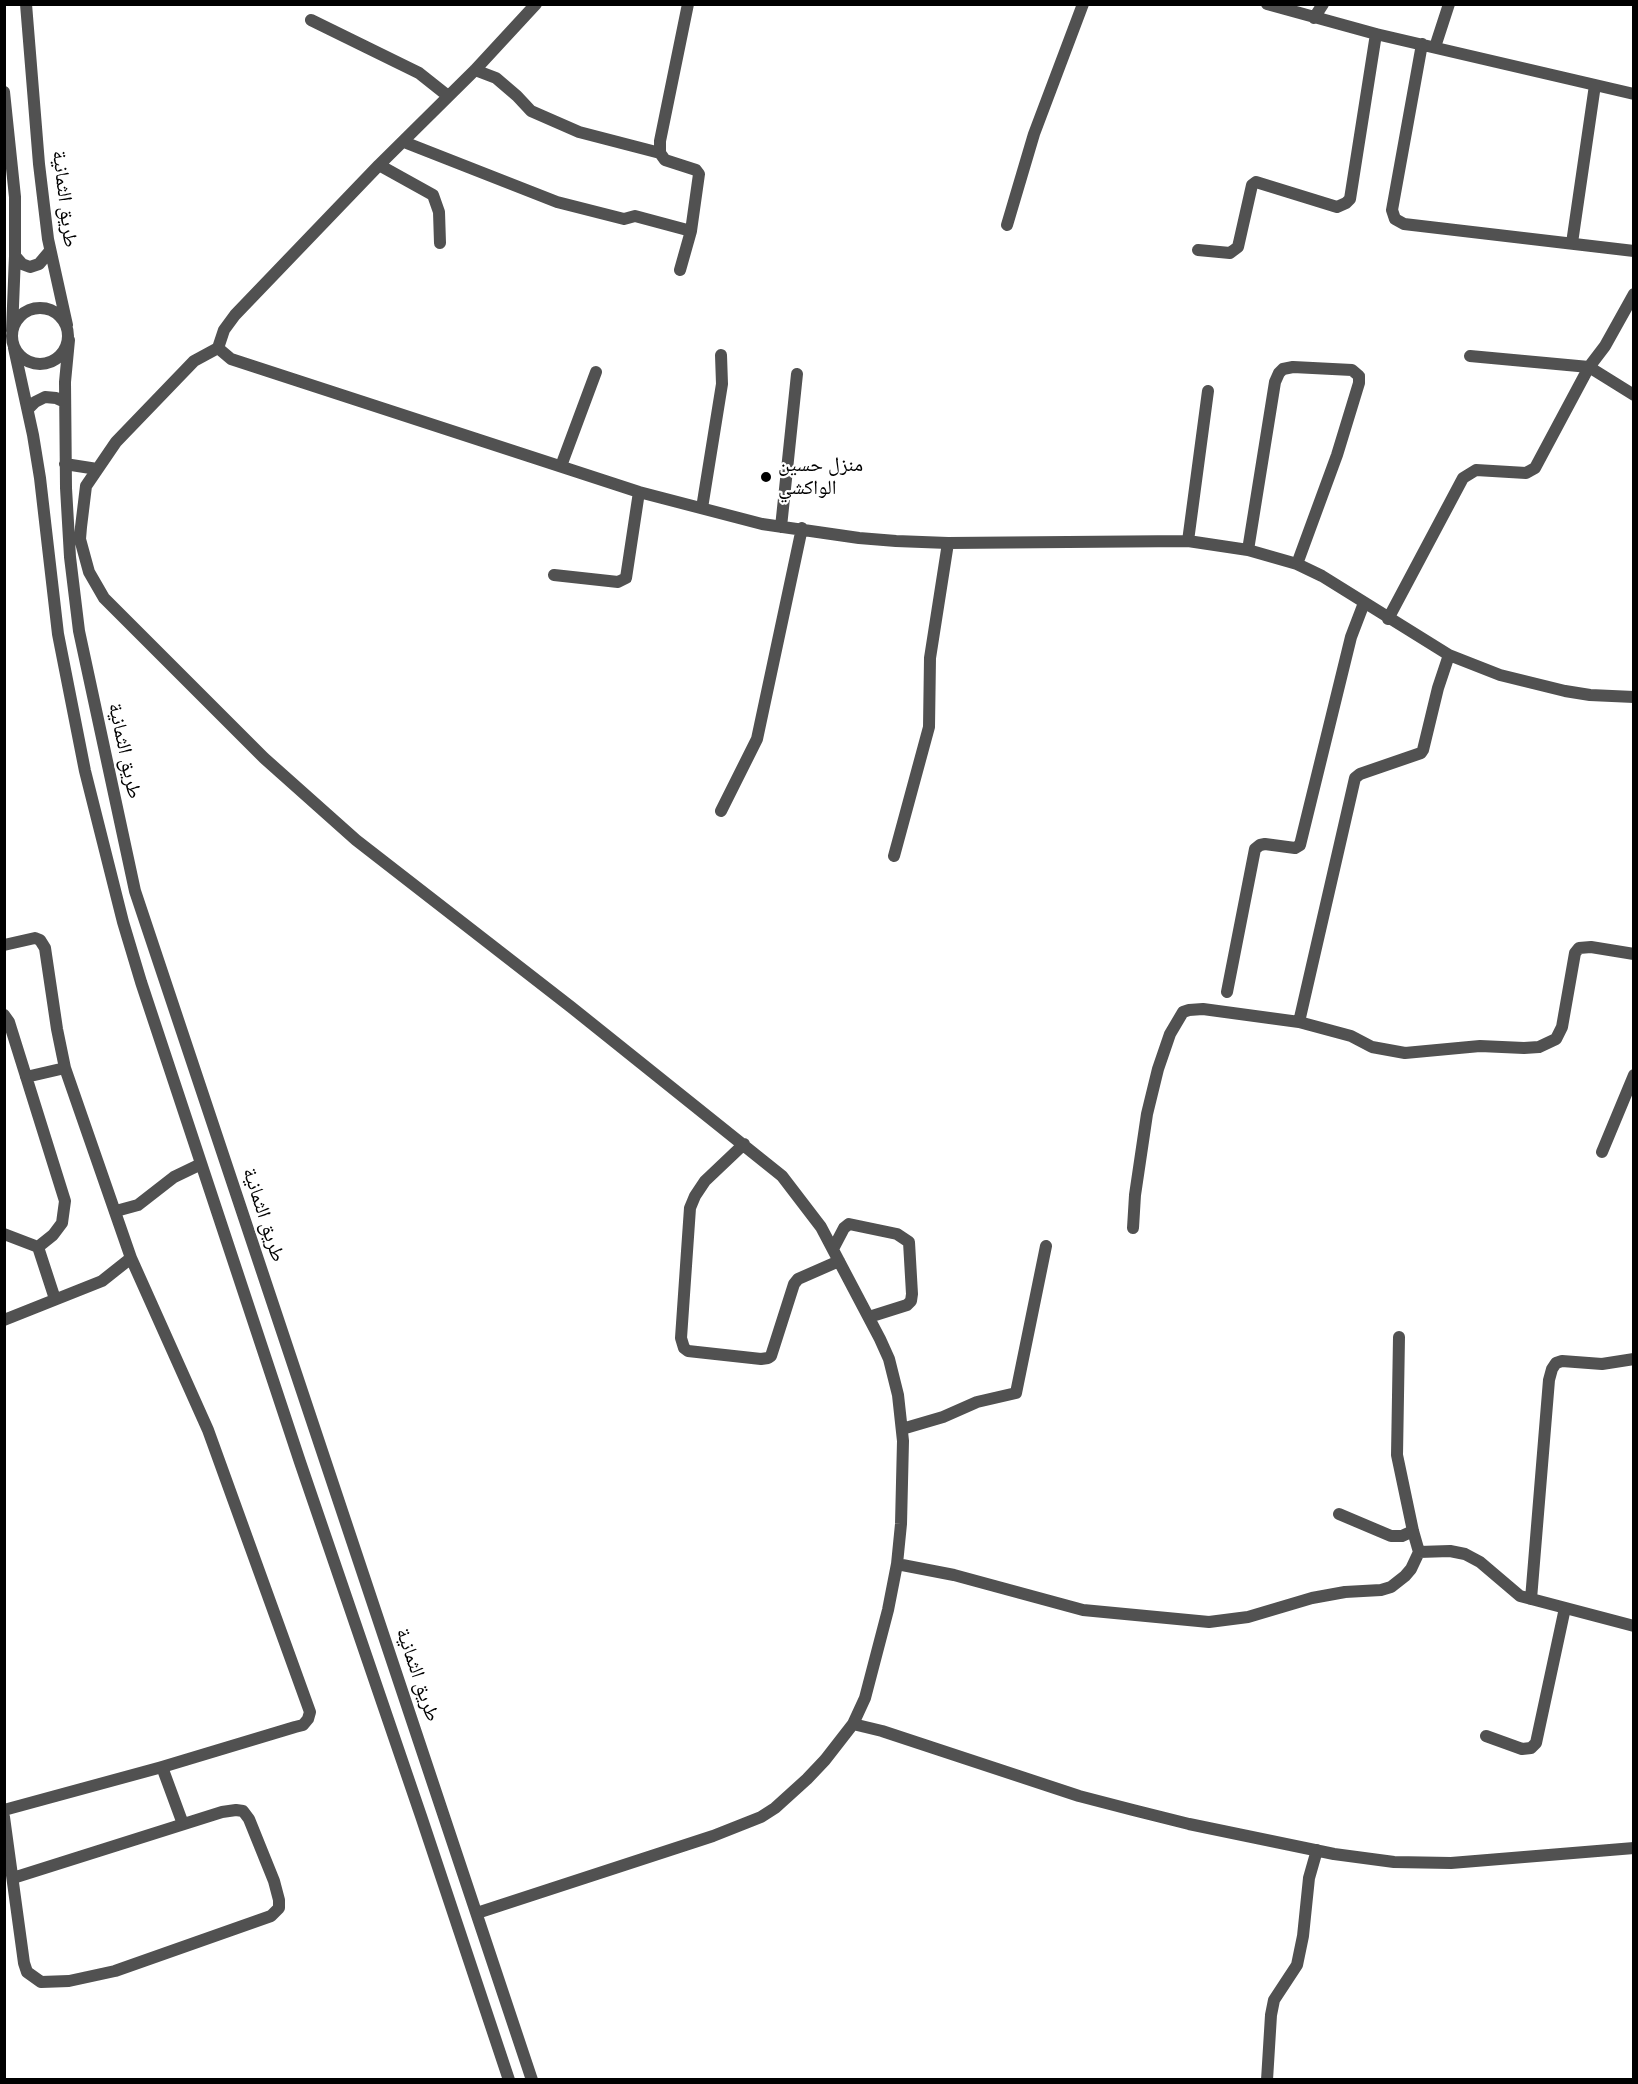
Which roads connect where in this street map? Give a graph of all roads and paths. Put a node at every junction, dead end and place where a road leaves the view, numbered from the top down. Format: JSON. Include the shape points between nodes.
{"nodes":[{"id":1,"x":26,"y":4,"type":"edge"},
{"id":2,"x":536,"y":4,"type":"edge"},
{"id":3,"x":688,"y":4,"type":"edge"},
{"id":4,"x":1083,"y":4,"type":"edge"},
{"id":5,"x":1267,"y":4,"type":"edge"},
{"id":6,"x":1323,"y":4,"type":"edge"},
{"id":7,"x":1449,"y":4,"type":"edge"},
{"id":8,"x":1284,"y":7,"type":"edge"},
{"id":9,"x":1314,"y":18,"type":"junction"},
{"id":10,"x":311,"y":20,"type":"dead end"},
{"id":11,"x":1376,"y":34,"type":"junction"},
{"id":12,"x":1428,"y":46,"type":"junction"},
{"id":13,"x":475,"y":70,"type":"junction"},
{"id":14,"x":1595,"y":85,"type":"junction"},
{"id":15,"x":4,"y":92,"type":"edge"},
{"id":16,"x":1634,"y":94,"type":"edge"},
{"id":17,"x":448,"y":96,"type":"junction"},
{"id":18,"x":404,"y":142,"type":"junction"},
{"id":19,"x":660,"y":153,"type":"junction"},
{"id":20,"x":379,"y":165,"type":"junction"},
{"id":21,"x":1007,"y":225,"type":"dead end"},
{"id":22,"x":691,"y":231,"type":"junction"},
{"id":23,"x":440,"y":243,"type":"dead end"},
{"id":24,"x":1572,"y":243,"type":"junction"},
{"id":25,"x":1198,"y":250,"type":"dead end"},
{"id":26,"x":50,"y":251,"type":"junction"},
{"id":27,"x":1634,"y":251,"type":"edge"},
{"id":28,"x":15,"y":256,"type":"junction"},
{"id":29,"x":680,"y":270,"type":"dead end"},
{"id":30,"x":1634,"y":294,"type":"edge"},
{"id":31,"x":67,"y":324,"type":"junction"},
{"id":32,"x":11,"y":337,"type":"edge"},
{"id":33,"x":69,"y":340,"type":"junction"},
{"id":34,"x":218,"y":348,"type":"junction"},
{"id":35,"x":721,"y":355,"type":"dead end"},
{"id":36,"x":1470,"y":356,"type":"dead end"},
{"id":37,"x":1589,"y":367,"type":"junction"},
{"id":38,"x":596,"y":372,"type":"dead end"},
{"id":39,"x":798,"y":374,"type":"dead end"},
{"id":40,"x":1208,"y":391,"type":"dead end"},
{"id":41,"x":1634,"y":395,"type":"edge"},
{"id":42,"x":65,"y":402,"type":"junction"},
{"id":43,"x":27,"y":409,"type":"junction"},
{"id":44,"x":65,"y":464,"type":"junction"},
{"id":45,"x":561,"y":466,"type":"junction"},
{"id":46,"x":97,"y":469,"type":"junction"},
{"id":47,"x":639,"y":492,"type":"junction"},
{"id":48,"x":702,"y":508,"type":"junction"},
{"id":49,"x":781,"y":527,"type":"junction"},
{"id":50,"x":802,"y":528,"type":"junction"},
{"id":51,"x":1188,"y":541,"type":"junction"},
{"id":52,"x":948,"y":543,"type":"junction"},
{"id":53,"x":1248,"y":550,"type":"junction"},
{"id":54,"x":1297,"y":564,"type":"junction"},
{"id":55,"x":554,"y":575,"type":"dead end"},
{"id":56,"x":1364,"y":603,"type":"junction"},
{"id":57,"x":1388,"y":619,"type":"junction"},
{"id":58,"x":1449,"y":655,"type":"junction"},
{"id":59,"x":1634,"y":697,"type":"edge"},
{"id":60,"x":721,"y":811,"type":"dead end"},
{"id":61,"x":894,"y":856,"type":"dead end"},
{"id":62,"x":4,"y":945,"type":"edge"},
{"id":63,"x":1634,"y":954,"type":"edge"},
{"id":64,"x":1227,"y":992,"type":"dead end"},
{"id":65,"x":4,"y":1015,"type":"edge"},
{"id":66,"x":1299,"y":1022,"type":"junction"},
{"id":67,"x":65,"y":1068,"type":"junction"},
{"id":68,"x":1634,"y":1075,"type":"edge"},
{"id":69,"x":26,"y":1077,"type":"junction"},
{"id":70,"x":744,"y":1144,"type":"junction"},
{"id":71,"x":1602,"y":1152,"type":"dead end"},
{"id":72,"x":201,"y":1164,"type":"junction"},
{"id":73,"x":116,"y":1211,"type":"junction"},
{"id":74,"x":1133,"y":1228,"type":"dead end"},
{"id":75,"x":4,"y":1234,"type":"edge"},
{"id":76,"x":1046,"y":1246,"type":"dead end"},
{"id":77,"x":38,"y":1247,"type":"junction"},
{"id":78,"x":836,"y":1255,"type":"junction"},
{"id":79,"x":131,"y":1258,"type":"junction"},
{"id":80,"x":55,"y":1299,"type":"junction"},
{"id":81,"x":868,"y":1317,"type":"junction"},
{"id":82,"x":4,"y":1320,"type":"edge"},
{"id":83,"x":1399,"y":1337,"type":"dead end"},
{"id":84,"x":1634,"y":1359,"type":"edge"},
{"id":85,"x":902,"y":1429,"type":"junction"},
{"id":86,"x":1339,"y":1514,"type":"dead end"},
{"id":87,"x":1413,"y":1531,"type":"junction"},
{"id":88,"x":1419,"y":1552,"type":"junction"},
{"id":89,"x":897,"y":1564,"type":"junction"},
{"id":90,"x":1531,"y":1599,"type":"junction"},
{"id":91,"x":1565,"y":1608,"type":"junction"},
{"id":92,"x":1634,"y":1626,"type":"edge"},
{"id":93,"x":853,"y":1724,"type":"junction"},
{"id":94,"x":1486,"y":1736,"type":"dead end"},
{"id":95,"x":162,"y":1767,"type":"junction"},
{"id":96,"x":4,"y":1810,"type":"edge"},
{"id":97,"x":4,"y":1816,"type":"edge"},
{"id":98,"x":183,"y":1824,"type":"junction"},
{"id":99,"x":1634,"y":1848,"type":"edge"},
{"id":100,"x":1317,"y":1850,"type":"junction"},
{"id":101,"x":13,"y":1878,"type":"junction"},
{"id":102,"x":477,"y":1913,"type":"junction"},
{"id":103,"x":508,"y":2079,"type":"edge"},
{"id":104,"x":532,"y":2079,"type":"edge"},
{"id":105,"x":1267,"y":2079,"type":"edge"}],
"edges":[{"from":1,"to":26,"type":"street","name":"طريق الثمانية"},
{"from":2,"to":13,"type":"street"},
{"from":3,"to":19,"type":"street"},
{"from":4,"to":21,"type":"street","via":[[1034,134]]},
{"from":5,"to":8,"type":"street"},
{"from":6,"to":9,"type":"street"},
{"from":7,"to":12,"type":"street"},
{"from":8,"to":9,"type":"street"},
{"from":9,"to":11,"type":"street"},
{"from":10,"to":17,"type":"street","via":[[419,73]]},
{"from":11,"to":12,"type":"street"},
{"from":11,"to":25,"type":"street","via":[[1350,199],[1337,207],[1256,182],[1252,185],[1238,247],[1230,253]]},
{"from":12,"to":14,"type":"street"},
{"from":12,"to":24,"type":"street","via":[[1392,210],[1395,219],[1404,224]]},
{"from":13,"to":17,"type":"street"},
{"from":13,"to":19,"type":"street","via":[[496,78],[531,111],[579,132]]},
{"from":14,"to":16,"type":"street"},
{"from":14,"to":24,"type":"street"},
{"from":15,"to":28,"type":"street","via":[[15,197]]},
{"from":17,"to":18,"type":"street"},
{"from":18,"to":20,"type":"street"},
{"from":18,"to":22,"type":"street","via":[[557,202]]},
{"from":19,"to":22,"type":"street","via":[[665,160],[699,174]]},
{"from":20,"to":23,"type":"street","via":[[433,195],[440,212]]},
{"from":20,"to":34,"type":"street","via":[[235,315]]},
{"from":22,"to":29,"type":"street"},
{"from":24,"to":27,"type":"street"},
{"from":26,"to":28,"type":"street","via":[[39,264],[30,267]]},
{"from":26,"to":31,"type":"street","name":"طريق الثمانية"},
{"from":28,"to":32,"type":"street"},
{"from":30,"to":37,"type":"street"},
{"from":31,"to":32,"type":"street","via":[[57,312],[40,307],[30,309],[15,322]]},
{"from":31,"to":33,"type":"street"},
{"from":32,"to":33,"type":"street","via":[[21,357],[45,364],[63,354]]},
{"from":32,"to":43,"type":"street"},
{"from":33,"to":42,"type":"street","name":"طريق الثمانية"},
{"from":34,"to":45,"type":"street","via":[[231,359]]},
{"from":34,"to":46,"type":"street","via":[[194,361],[116,442]]},
{"from":35,"to":48,"type":"street","via":[[722,384]]},
{"from":36,"to":37,"type":"street"},
{"from":37,"to":41,"type":"street"},
{"from":37,"to":57,"type":"street","via":[[1535,468],[1526,472],[1476,470],[1462,478]]},
{"from":38,"to":45,"type":"street"},
{"from":39,"to":49,"type":"street"},
{"from":40,"to":51,"type":"street"},
{"from":42,"to":43,"type":"street","via":[[45,397]]},
{"from":42,"to":44,"type":"street","name":"طريق الثمانية"},
{"from":43,"to":72,"type":"street","via":[[40,478],[58,634],[85,771],[129,942]]},
{"from":44,"to":46,"type":"street"},
{"from":44,"to":102,"type":"street","name":"طريق الثمانية","via":[[79,631],[135,891]]},
{"from":45,"to":47,"type":"street"},
{"from":46,"to":70,"type":"street","via":[[86,486],[80,539],[95,583],[119,615],[264,758],[356,840]]},
{"from":47,"to":48,"type":"street"},
{"from":47,"to":55,"type":"street","via":[[626,578],[618,582]]},
{"from":48,"to":49,"type":"street"},
{"from":49,"to":50,"type":"street"},
{"from":50,"to":52,"type":"street","via":[[859,538]]},
{"from":50,"to":60,"type":"street","via":[[757,739]]},
{"from":51,"to":52,"type":"street"},
{"from":51,"to":53,"type":"street"},
{"from":52,"to":61,"type":"street","via":[[930,658],[929,727]]},
{"from":53,"to":54,"type":"street"},
{"from":53,"to":54,"type":"street","via":[[1279,373],[1293,367],[1352,370],[1359,375],[1359,383]]},
{"from":54,"to":56,"type":"street"},
{"from":56,"to":57,"type":"street"},
{"from":56,"to":64,"type":"street","via":[[1350,637],[1300,845],[1295,848],[1265,844],[1255,849]]},
{"from":57,"to":58,"type":"street"},
{"from":58,"to":59,"type":"street","via":[[1536,685],[1590,695]]},
{"from":58,"to":66,"type":"street","via":[[1421,753],[1355,778]]},
{"from":62,"to":67,"type":"street","via":[[29,939],[40,940],[45,948]]},
{"from":63,"to":66,"type":"street","via":[[1579,948],[1562,1028],[1556,1039],[1539,1047],[1480,1046],[1396,1052]]},
{"from":65,"to":69,"type":"street"},
{"from":66,"to":74,"type":"street","via":[[1203,1009],[1189,1010],[1179,1017],[1158,1069],[1147,1114]]},
{"from":67,"to":69,"type":"street"},
{"from":67,"to":73,"type":"street"},
{"from":68,"to":71,"type":"street"},
{"from":69,"to":77,"type":"street","via":[[64,1201],[62,1223]]},
{"from":70,"to":78,"type":"street","via":[[795,1191]]},
{"from":70,"to":78,"type":"street","via":[[705,1181],[690,1208],[681,1338],[684,1348],[768,1358],[794,1284]]},
{"from":72,"to":73,"type":"street","via":[[170,1180],[138,1205]]},
{"from":72,"to":103,"type":"street"},
{"from":73,"to":79,"type":"street"},
{"from":75,"to":77,"type":"street"},
{"from":76,"to":85,"type":"street","via":[[1016,1392]]},
{"from":77,"to":80,"type":"street"},
{"from":78,"to":81,"type":"street"},
{"from":78,"to":81,"type":"street","via":[[844,1228],[849,1224],[897,1234],[909,1242],[911,1301]]},
{"from":79,"to":80,"type":"street","via":[[107,1278]]},
{"from":79,"to":95,"type":"street","via":[[208,1430],[310,1712],[303,1725]]},
{"from":80,"to":82,"type":"street"},
{"from":81,"to":85,"type":"street","via":[[889,1359]]},
{"from":83,"to":87,"type":"street","via":[[1396,1441]]},
{"from":84,"to":90,"type":"street","via":[[1602,1364],[1562,1362],[1552,1369]]},
{"from":85,"to":89,"type":"street","via":[[903,1489]]},
{"from":86,"to":87,"type":"street","via":[[1391,1536]]},
{"from":87,"to":88,"type":"street"},
{"from":88,"to":89,"type":"street","via":[[1411,1569],[1391,1587],[1312,1598],[1248,1617],[1209,1622],[1083,1610],[954,1575]]},
{"from":88,"to":90,"type":"street","via":[[1465,1554],[1520,1596]]},
{"from":89,"to":93,"type":"street","via":[[868,1688]]},
{"from":90,"to":91,"type":"street"},
{"from":91,"to":92,"type":"street"},
{"from":91,"to":94,"type":"street","via":[[1536,1743],[1522,1749]]},
{"from":93,"to":100,"type":"street","via":[[1079,1796]]},
{"from":93,"to":102,"type":"street","via":[[807,1779],[761,1817]]},
{"from":95,"to":96,"type":"street"},
{"from":95,"to":98,"type":"street"},
{"from":97,"to":101,"type":"street"},
{"from":98,"to":101,"type":"street"},
{"from":98,"to":101,"type":"street","via":[[222,1812],[243,1811],[274,1881],[279,1900],[275,1913],[115,1971],[69,1981],[41,1982],[27,1972],[24,1963]]},
{"from":99,"to":100,"type":"street","via":[[1430,1863],[1365,1859]]},
{"from":100,"to":105,"type":"street","via":[[1309,1878],[1297,1965],[1274,2000],[1270,2015]]},
{"from":102,"to":104,"type":"street","name":"طريق الثمانية"}]}
